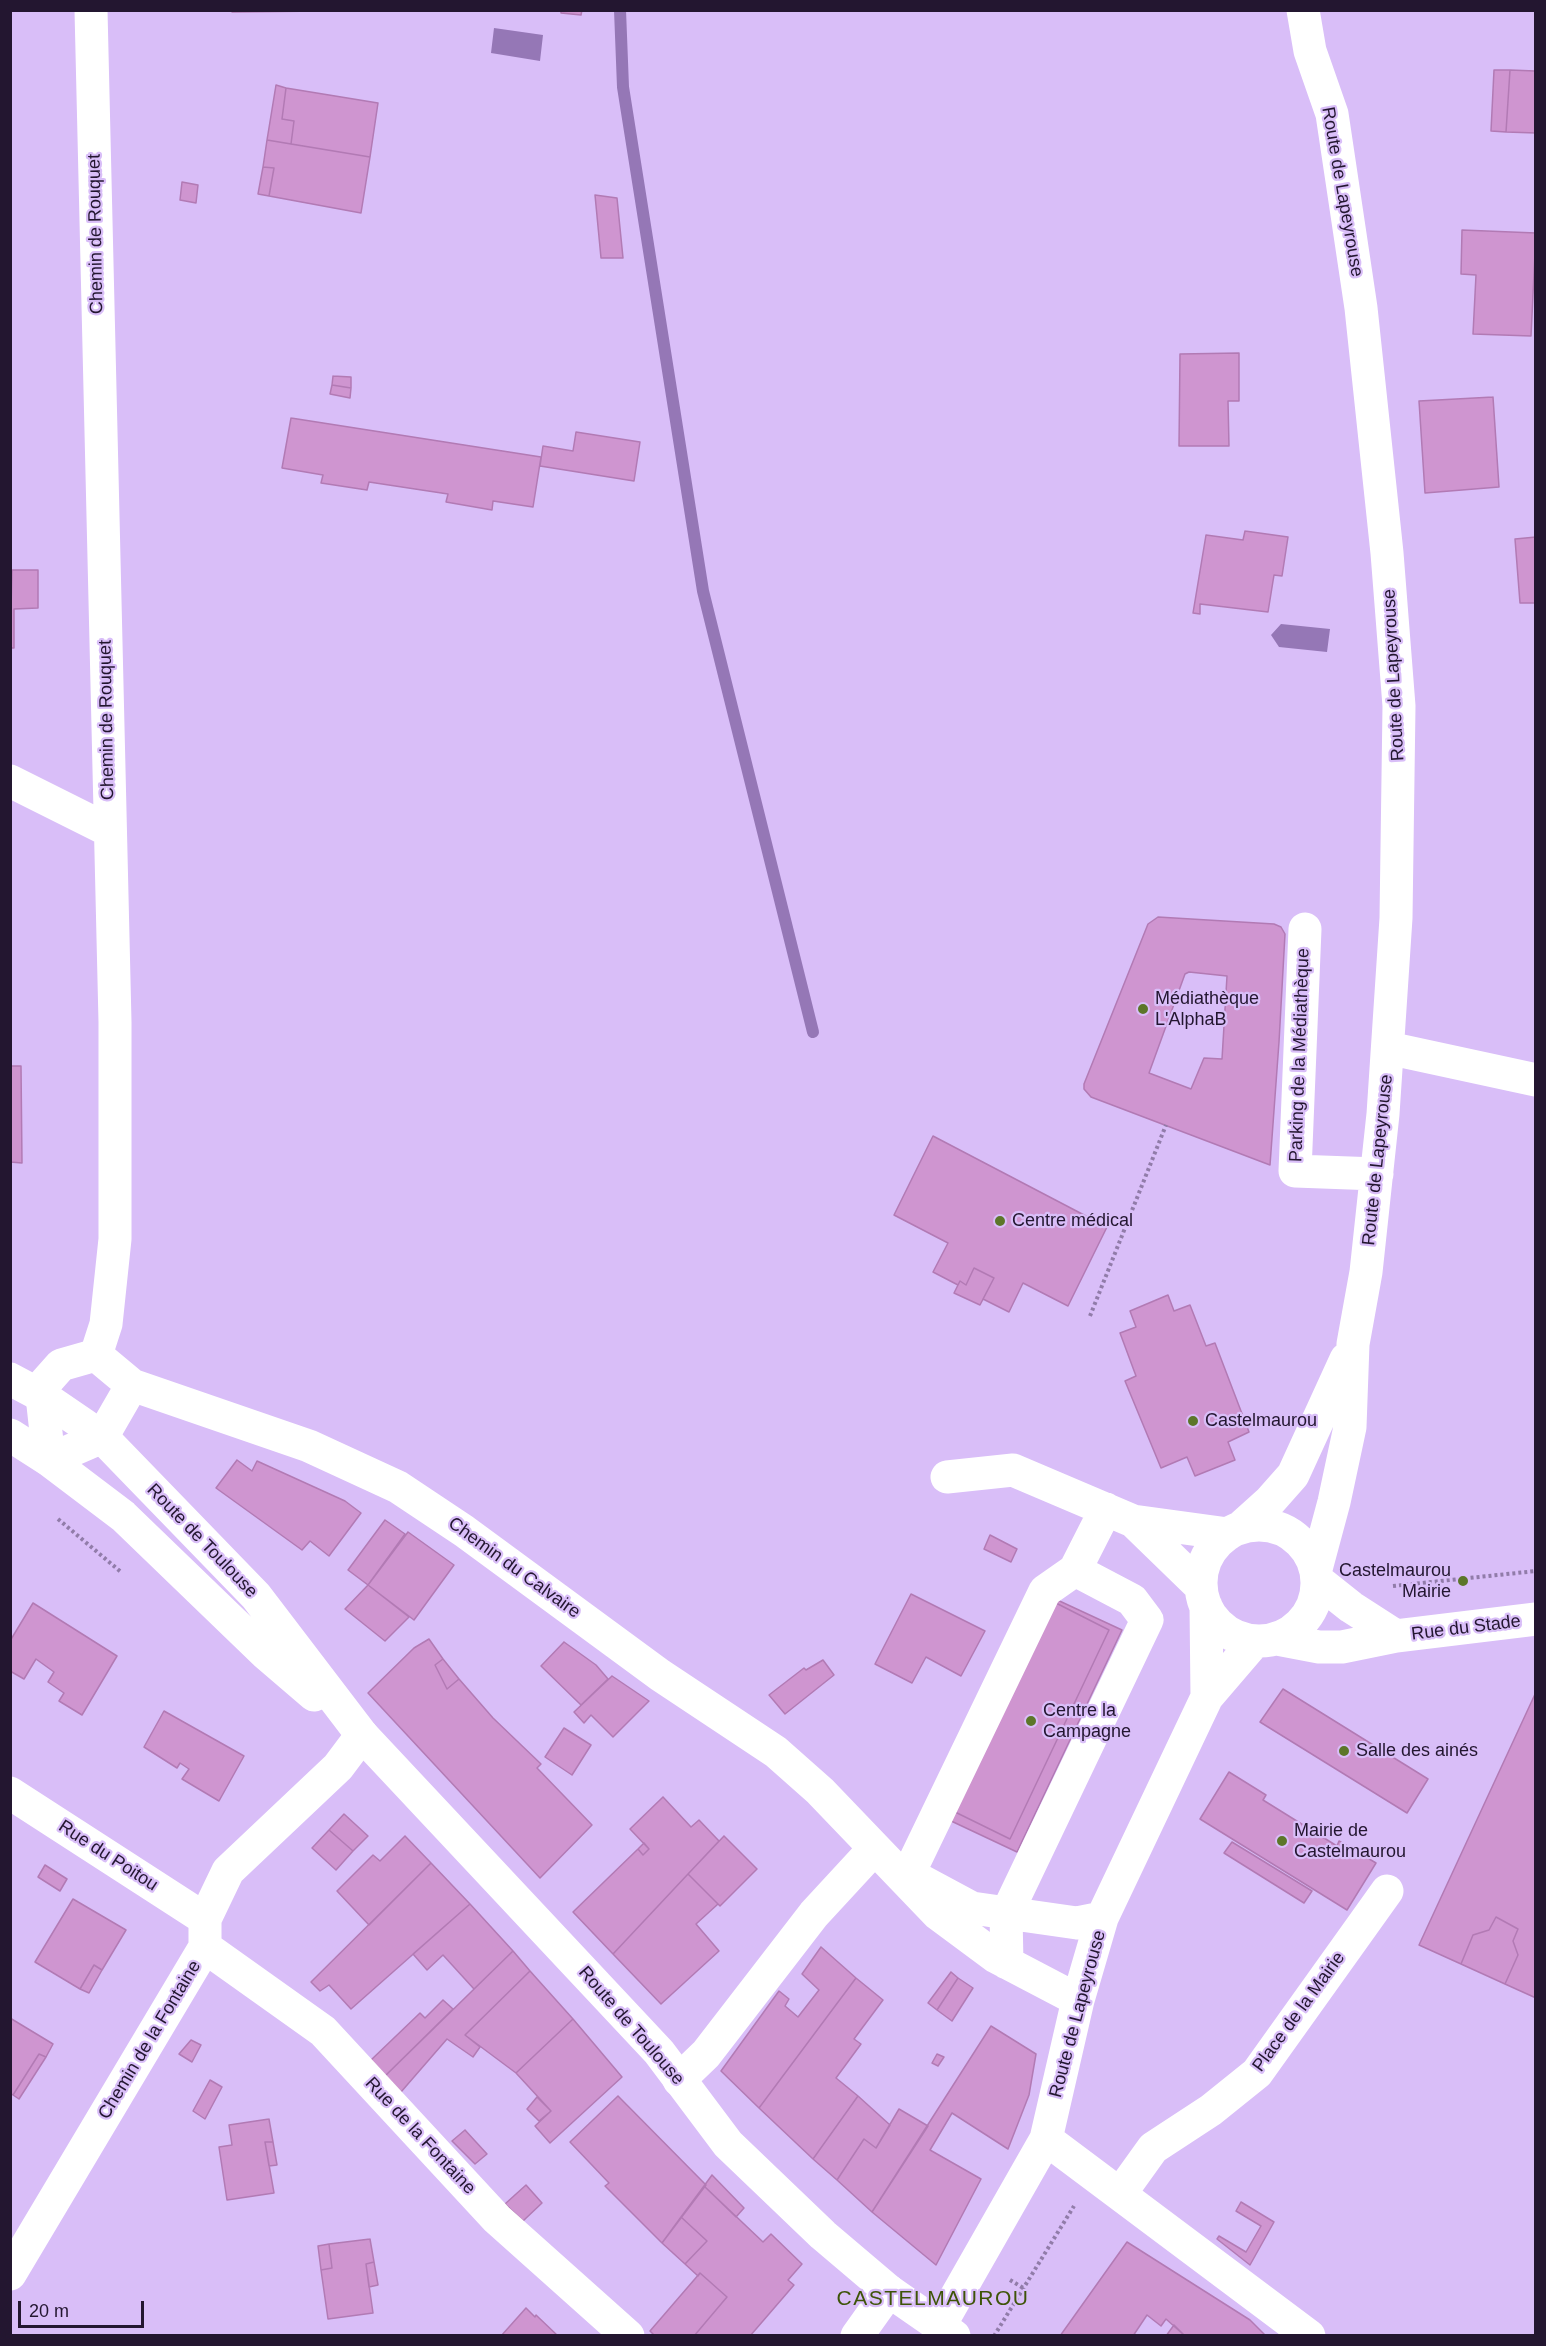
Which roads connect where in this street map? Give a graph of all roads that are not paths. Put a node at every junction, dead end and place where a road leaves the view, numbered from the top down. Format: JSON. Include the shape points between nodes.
{"nodes":[{"id":1,"x":91,"y":10,"type":"edge"},
{"id":2,"x":1303,"y":10,"type":"edge"},
{"id":3,"x":10,"y":781,"type":"edge"},
{"id":4,"x":110,"y":831,"type":"junction"},
{"id":5,"x":1305,"y":929,"type":"dead end"},
{"id":6,"x":1388,"y":1048,"type":"junction"},
{"id":7,"x":1536,"y":1080,"type":"edge"},
{"id":8,"x":1377,"y":1174,"type":"junction"},
{"id":9,"x":1353,"y":1344,"type":"junction"},
{"id":10,"x":96,"y":1355,"type":"junction"},
{"id":11,"x":10,"y":1379,"type":"edge"},
{"id":12,"x":132,"y":1385,"type":"junction"},
{"id":13,"x":42,"y":1396,"type":"junction"},
{"id":14,"x":10,"y":1435,"type":"edge"},
{"id":15,"x":102,"y":1437,"type":"junction"},
{"id":16,"x":49,"y":1460,"type":"junction"},
{"id":17,"x":947,"y":1477,"type":"dead end"},
{"id":18,"x":1119,"y":1515,"type":"junction"},
{"id":19,"x":1234,"y":1531,"type":"junction"},
{"id":20,"x":1075,"y":1570,"type":"junction"},
{"id":21,"x":1317,"y":1574,"type":"junction"},
{"id":22,"x":1203,"y":1597,"type":"junction"},
{"id":23,"x":1536,"y":1619,"type":"edge"},
{"id":24,"x":1396,"y":1636,"type":"junction"},
{"id":25,"x":1266,"y":1640,"type":"junction"},
{"id":26,"x":1207,"y":1697,"type":"junction"},
{"id":27,"x":362,"y":1735,"type":"junction"},
{"id":28,"x":10,"y":1793,"type":"edge"},
{"id":29,"x":889,"y":1861,"type":"junction"},
{"id":30,"x":1387,"y":1891,"type":"dead end"},
{"id":31,"x":1006,"y":1915,"type":"junction"},
{"id":32,"x":1102,"y":1918,"type":"junction"},
{"id":33,"x":205,"y":1933,"type":"junction"},
{"id":34,"x":1007,"y":1963,"type":"junction"},
{"id":35,"x":1078,"y":2000,"type":"junction"},
{"id":36,"x":680,"y":2079,"type":"junction"},
{"id":37,"x":1046,"y":2139,"type":"junction"},
{"id":38,"x":1120,"y":2194,"type":"junction"},
{"id":39,"x":10,"y":2274,"type":"edge"},
{"id":40,"x":889,"y":2291,"type":"junction"},
{"id":41,"x":947,"y":2330,"type":"edge"},
{"id":42,"x":628,"y":2336,"type":"edge"},
{"id":43,"x":857,"y":2336,"type":"edge"},
{"id":44,"x":1309,"y":2336,"type":"edge"}],
"edges":[{"from":1,"to":4,"type":"street","name":"Chemin de Rouquet"},
{"from":2,"to":6,"type":"street","name":"Route de Lapeyrouse","via":[[1310,51],[1332,114],[1361,308],[1387,553],[1399,706],[1396,918]]},
{"from":3,"to":4,"type":"street"},
{"from":4,"to":10,"type":"street","name":"Chemin de Rouquet","via":[[115,1239],[106,1324]]},
{"from":5,"to":8,"type":"street","name":"Parking de la Médiathèque","via":[[1295,1171]]},
{"from":6,"to":7,"type":"street"},
{"from":6,"to":8,"type":"street","name":"Route de Lapeyrouse"},
{"from":8,"to":9,"type":"street","name":"Route de Lapeyrouse"},
{"from":9,"to":19,"type":"street","name":"Route de Lapeyrouse","via":[[1293,1475],[1270,1501]]},
{"from":9,"to":21,"type":"street","name":"Route de Lapeyrouse","via":[[1350,1427]]},
{"from":10,"to":12,"type":"street","name":"Chemin du Calvaire"},
{"from":10,"to":13,"type":"street","via":[[61,1365],[45,1383]]},
{"from":11,"to":13,"type":"street","name":"Route de Toulouse"},
{"from":12,"to":15,"type":"street"},
{"from":12,"to":29,"type":"street","name":"Chemin du Calvaire","via":[[309,1446],[398,1487],[660,1675],[776,1752]]},
{"from":13,"to":15,"type":"street","name":"Route de Toulouse"},
{"from":13,"to":16,"type":"street"},
{"from":14,"to":16,"type":"street","name":"Route de Toulouse"},
{"from":15,"to":16,"type":"street"},
{"from":15,"to":27,"type":"street","name":"Route de Toulouse","via":[[256,1596]]},
{"from":16,"to":27,"type":"street","name":"Route de Toulouse","via":[[123,1516],[265,1653]]},
{"from":17,"to":18,"type":"street","via":[[1013,1470]]},
{"from":18,"to":19,"type":"street"},
{"from":18,"to":20,"type":"street"},
{"from":18,"to":22,"type":"street"},
{"from":19,"to":21,"type":"street","via":[[1259,1525],[1295,1537],[1308,1551]]},
{"from":19,"to":22,"type":"street","via":[[1207,1557],[1202,1572]]},
{"from":20,"to":29,"type":"street","via":[[1045,1591]]},
{"from":20,"to":31,"type":"street","via":[[1132,1600],[1147,1620]]},
{"from":21,"to":24,"type":"street","name":"Rue du Stade","via":[[1351,1607]]},
{"from":21,"to":25,"type":"street","via":[[1317,1595],[1303,1622],[1291,1632]]},
{"from":22,"to":25,"type":"street","via":[[1214,1620],[1225,1630],[1239,1638]]},
{"from":22,"to":26,"type":"street","name":"Route de Lapeyrouse"},
{"from":23,"to":24,"type":"street","name":"Rue du Stade"},
{"from":24,"to":25,"type":"street","name":"Rue du Stade","via":[[1342,1647]]},
{"from":25,"to":26,"type":"street","name":"Route de Lapeyrouse"},
{"from":26,"to":32,"type":"street","name":"Route de Lapeyrouse"},
{"from":27,"to":33,"type":"street","name":"Chemin de la Fontaine","via":[[338,1767],[228,1870]]},
{"from":27,"to":36,"type":"street","name":"Route de Toulouse"},
{"from":28,"to":33,"type":"street","name":"Rue du Poitou"},
{"from":29,"to":31,"type":"street","name":"Chemin du Calvaire","via":[[972,1908]]},
{"from":29,"to":34,"type":"street","name":"Chemin du Calvaire","via":[[938,1914]]},
{"from":29,"to":36,"type":"street","via":[[814,1914],[706,2054]]},
{"from":30,"to":38,"type":"street","name":"Place de la Mairie","via":[[1257,2073],[1211,2110],[1153,2148]]},
{"from":31,"to":32,"type":"street","name":"Chemin du Calvaire","via":[[1077,1923]]},
{"from":31,"to":34,"type":"street"},
{"from":32,"to":35,"type":"street","name":"Route de Lapeyrouse"},
{"from":33,"to":39,"type":"street","name":"Chemin de la Fontaine"},
{"from":33,"to":42,"type":"street","name":"Rue de la Fontaine","via":[[323,2031],[497,2219]]},
{"from":34,"to":35,"type":"street","name":"Chemin du Calvaire"},
{"from":35,"to":37,"type":"street","name":"Route de Lapeyrouse"},
{"from":36,"to":40,"type":"street","name":"Route de Toulouse","via":[[728,2144],[823,2235]]},
{"from":37,"to":38,"type":"street"},
{"from":37,"to":41,"type":"street","name":"Route de Lapeyrouse"},
{"from":38,"to":44,"type":"street"},
{"from":40,"to":41,"type":"street","name":"Route de Toulouse"},
{"from":40,"to":43,"type":"street"}]}
